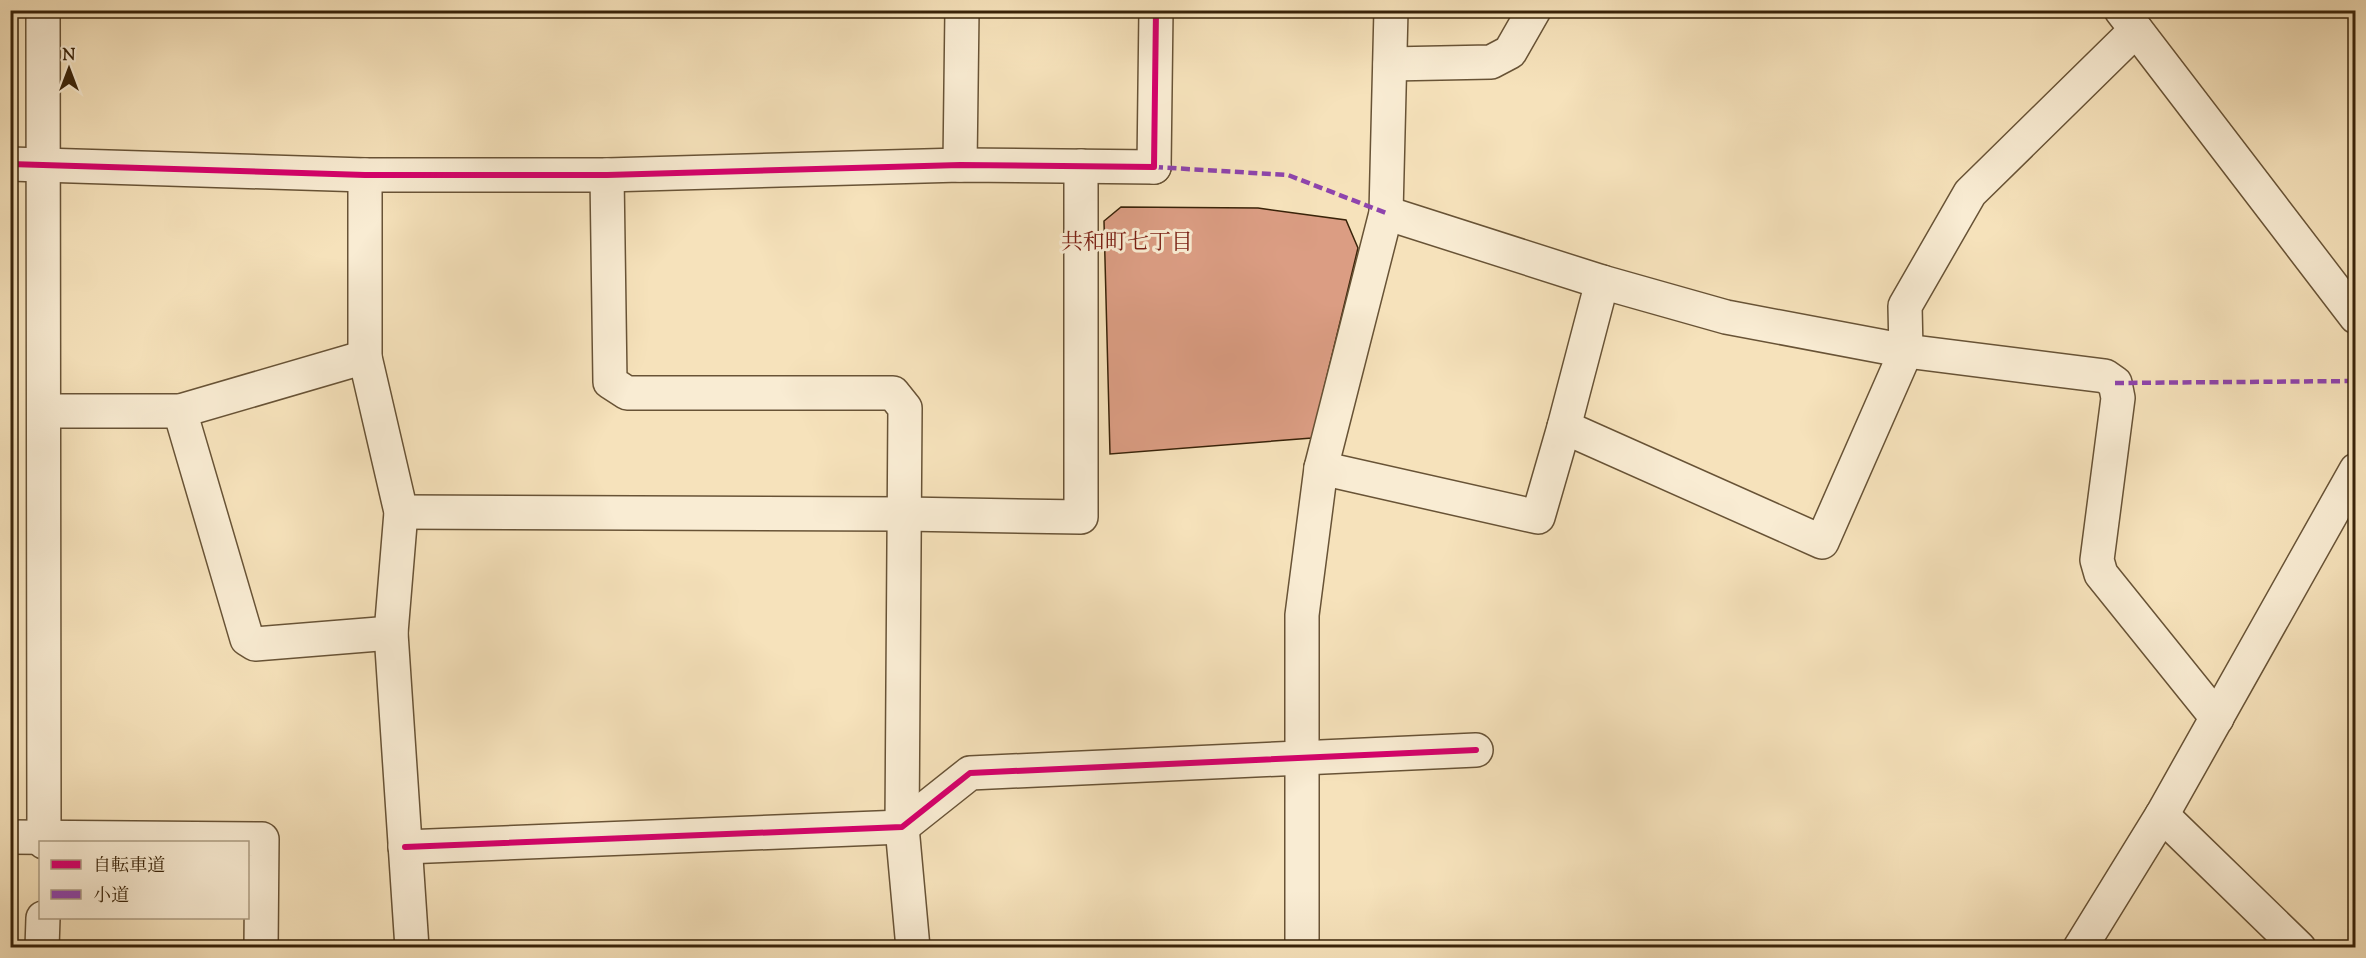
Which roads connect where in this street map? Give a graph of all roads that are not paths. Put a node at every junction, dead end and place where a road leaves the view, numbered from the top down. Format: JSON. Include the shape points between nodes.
{"nodes":[{"id":1,"x":43,"y":10,"type":"edge"},
{"id":2,"x":962,"y":10,"type":"edge"},
{"id":3,"x":1156,"y":10,"type":"edge"},
{"id":4,"x":1391,"y":10,"type":"edge"},
{"id":5,"x":1534,"y":10,"type":"edge"},
{"id":6,"x":2128,"y":20,"type":"edge"},
{"id":7,"x":1390,"y":64,"type":"junction"},
{"id":8,"x":10,"y":164,"type":"edge"},
{"id":9,"x":45,"y":165,"type":"junction"},
{"id":10,"x":960,"y":165,"type":"junction"},
{"id":11,"x":1081,"y":166,"type":"junction"},
{"id":12,"x":365,"y":175,"type":"junction"},
{"id":13,"x":607,"y":175,"type":"junction"},
{"id":14,"x":1386,"y":213,"type":"junction"},
{"id":15,"x":1602,"y":282,"type":"junction"},
{"id":16,"x":2355,"y":317,"type":"edge"},
{"id":17,"x":1906,"y":351,"type":"junction"},
{"id":18,"x":365,"y":357,"type":"junction"},
{"id":19,"x":45,"y":411,"type":"junction"},
{"id":20,"x":180,"y":411,"type":"junction"},
{"id":21,"x":1564,"y":427,"type":"junction"},
{"id":22,"x":1321,"y":468,"type":"junction"},
{"id":23,"x":2355,"y":470,"type":"edge"},
{"id":24,"x":401,"y":512,"type":"junction"},
{"id":25,"x":904,"y":514,"type":"junction"},
{"id":26,"x":392,"y":633,"type":"junction"},
{"id":27,"x":2217,"y":718,"type":"junction"},
{"id":28,"x":1476,"y":750,"type":"dead end"},
{"id":29,"x":1301,"y":759,"type":"junction"},
{"id":30,"x":2162,"y":815,"type":"junction"},
{"id":31,"x":902,"y":827,"type":"junction"},
{"id":32,"x":10,"y":837,"type":"edge"},
{"id":33,"x":44,"y":840,"type":"edge"},
{"id":34,"x":405,"y":848,"type":"junction"},
{"id":35,"x":43,"y":919,"type":"edge"},
{"id":36,"x":42,"y":948,"type":"edge"},
{"id":37,"x":261,"y":948,"type":"edge"},
{"id":38,"x":412,"y":948,"type":"edge"},
{"id":39,"x":913,"y":948,"type":"edge"},
{"id":40,"x":1302,"y":948,"type":"edge"},
{"id":41,"x":2080,"y":948,"type":"edge"},
{"id":42,"x":2299,"y":948,"type":"edge"}],
"edges":[{"from":1,"to":9,"type":"street"},
{"from":2,"to":10,"type":"street"},
{"from":3,"to":11,"type":"street","via":[[1154,167]]},
{"from":4,"to":7,"type":"street"},
{"from":5,"to":7,"type":"street","via":[[1510,52],[1491,62]]},
{"from":6,"to":16,"type":"street"},
{"from":6,"to":17,"type":"street","via":[[1970,193],[1905,306]]},
{"from":7,"to":14,"type":"street"},
{"from":8,"to":9,"type":"street"},
{"from":9,"to":12,"type":"street"},
{"from":9,"to":19,"type":"street"},
{"from":10,"to":11,"type":"street"},
{"from":10,"to":13,"type":"street"},
{"from":11,"to":25,"type":"street","via":[[1081,518]]},
{"from":12,"to":13,"type":"street"},
{"from":12,"to":18,"type":"street"},
{"from":13,"to":25,"type":"street","via":[[610,382],[627,393],[893,393],[905,408]]},
{"from":14,"to":15,"type":"street"},
{"from":14,"to":22,"type":"street"},
{"from":15,"to":17,"type":"street","via":[[1726,317]]},
{"from":15,"to":21,"type":"street"},
{"from":17,"to":21,"type":"street","via":[[1822,542]]},
{"from":17,"to":27,"type":"street","via":[[2105,376],[2115,383],[2118,398],[2097,560],[2101,574]]},
{"from":18,"to":20,"type":"street"},
{"from":18,"to":24,"type":"street"},
{"from":19,"to":20,"type":"street"},
{"from":19,"to":33,"type":"street"},
{"from":20,"to":26,"type":"street","via":[[246,639],[255,644]]},
{"from":21,"to":22,"type":"street","via":[[1538,518]]},
{"from":22,"to":29,"type":"street","via":[[1302,615]]},
{"from":23,"to":27,"type":"street"},
{"from":24,"to":25,"type":"street"},
{"from":24,"to":26,"type":"street"},
{"from":25,"to":31,"type":"street"},
{"from":26,"to":34,"type":"street"},
{"from":27,"to":30,"type":"street"},
{"from":28,"to":29,"type":"street"},
{"from":29,"to":31,"type":"street","via":[[970,773]]},
{"from":29,"to":40,"type":"street"},
{"from":30,"to":41,"type":"street"},
{"from":30,"to":42,"type":"street"},
{"from":31,"to":34,"type":"street"},
{"from":31,"to":39,"type":"street"},
{"from":32,"to":33,"type":"street"},
{"from":33,"to":37,"type":"street","via":[[262,839]]},
{"from":34,"to":38,"type":"street"},
{"from":35,"to":36,"type":"street"}]}
